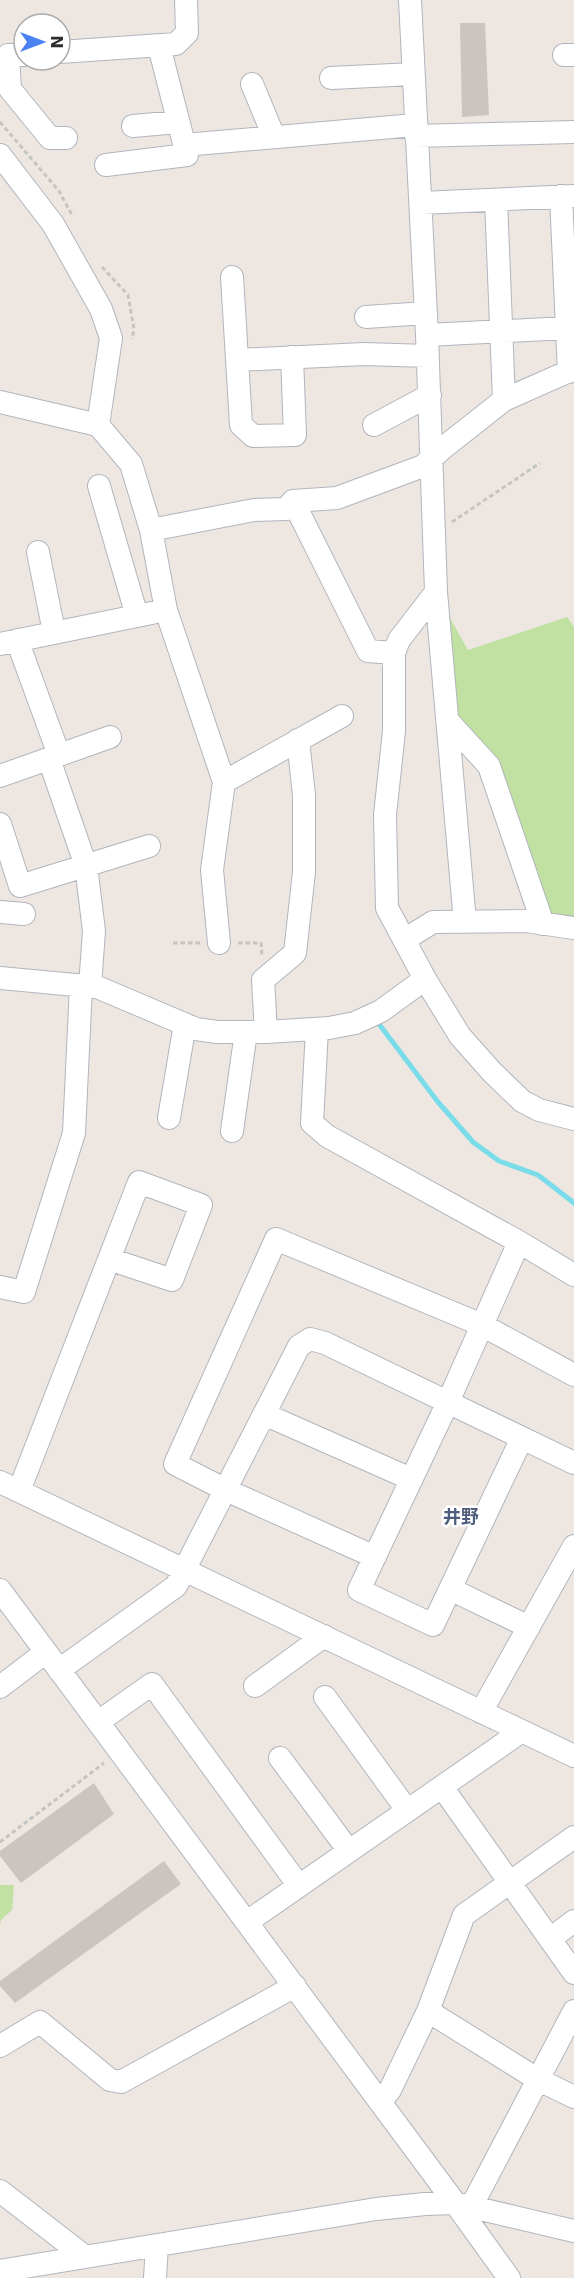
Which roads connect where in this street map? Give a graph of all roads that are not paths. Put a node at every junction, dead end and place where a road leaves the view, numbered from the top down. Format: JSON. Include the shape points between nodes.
{"nodes":[{"id":1,"x":186,"y":0,"type":"edge"},
{"id":2,"x":410,"y":0,"type":"edge"},
{"id":3,"x":159,"y":46,"type":"junction"},
{"id":4,"x":72,"y":51,"type":"edge"},
{"id":5,"x":12,"y":56,"type":"edge"},
{"id":6,"x":413,"y":74,"type":"junction"},
{"id":7,"x":331,"y":78,"type":"dead end"},
{"id":8,"x":252,"y":84,"type":"dead end"},
{"id":9,"x":178,"y":122,"type":"junction"},
{"id":10,"x":133,"y":126,"type":"dead end"},
{"id":11,"x":416,"y":131,"type":"junction"},
{"id":12,"x":574,"y":132,"type":"edge"},
{"id":13,"x":274,"y":137,"type":"junction"},
{"id":14,"x":66,"y":138,"type":"dead end"},
{"id":15,"x":184,"y":145,"type":"junction"},
{"id":16,"x":0,"y":155,"type":"edge"},
{"id":17,"x":106,"y":165,"type":"dead end"},
{"id":18,"x":568,"y":196,"type":"edge"},
{"id":19,"x":496,"y":200,"type":"junction"},
{"id":20,"x":421,"y":203,"type":"junction"},
{"id":21,"x":232,"y":277,"type":"dead end"},
{"id":22,"x":366,"y":317,"type":"dead end"},
{"id":23,"x":571,"y":326,"type":"edge"},
{"id":24,"x":502,"y":330,"type":"junction"},
{"id":25,"x":427,"y":335,"type":"junction"},
{"id":26,"x":292,"y":357,"type":"junction"},
{"id":27,"x":237,"y":360,"type":"junction"},
{"id":28,"x":571,"y":370,"type":"edge"},
{"id":29,"x":430,"y":395,"type":"junction"},
{"id":30,"x":504,"y":400,"type":"junction"},
{"id":31,"x":0,"y":402,"type":"edge"},
{"id":32,"x":98,"y":425,"type":"junction"},
{"id":33,"x":374,"y":425,"type":"dead end"},
{"id":34,"x":433,"y":458,"type":"junction"},
{"id":35,"x":99,"y":486,"type":"dead end"},
{"id":36,"x":293,"y":501,"type":"junction"},
{"id":37,"x":151,"y":530,"type":"junction"},
{"id":38,"x":38,"y":552,"type":"dead end"},
{"id":39,"x":436,"y":592,"type":"junction"},
{"id":40,"x":166,"y":610,"type":"junction"},
{"id":41,"x":137,"y":616,"type":"junction"},
{"id":42,"x":54,"y":632,"type":"junction"},
{"id":43,"x":9,"y":642,"type":"edge"},
{"id":44,"x":394,"y":653,"type":"junction"},
{"id":45,"x":342,"y":716,"type":"dead end"},
{"id":46,"x":447,"y":720,"type":"junction"},
{"id":47,"x":110,"y":737,"type":"dead end"},
{"id":48,"x":298,"y":740,"type":"junction"},
{"id":49,"x":54,"y":757,"type":"junction"},
{"id":50,"x":0,"y":776,"type":"edge"},
{"id":51,"x":224,"y":782,"type":"junction"},
{"id":52,"x":0,"y":824,"type":"edge"},
{"id":53,"x":150,"y":846,"type":"dead end"},
{"id":54,"x":86,"y":866,"type":"junction"},
{"id":55,"x":0,"y":912,"type":"edge"},
{"id":56,"x":24,"y":914,"type":"dead end"},
{"id":57,"x":465,"y":922,"type":"junction"},
{"id":58,"x":543,"y":924,"type":"junction"},
{"id":59,"x":574,"y":928,"type":"edge"},
{"id":60,"x":404,"y":940,"type":"junction"},
{"id":61,"x":219,"y":943,"type":"dead end"},
{"id":62,"x":0,"y":978,"type":"edge"},
{"id":63,"x":425,"y":979,"type":"junction"},
{"id":64,"x":86,"y":986,"type":"junction"},
{"id":65,"x":185,"y":1024,"type":"junction"},
{"id":66,"x":317,"y":1029,"type":"junction"},
{"id":67,"x":256,"y":1032,"type":"junction"},
{"id":68,"x":169,"y":1118,"type":"dead end"},
{"id":69,"x":574,"y":1119,"type":"edge"},
{"id":70,"x":232,"y":1131,"type":"dead end"},
{"id":71,"x":519,"y":1242,"type":"junction"},
{"id":72,"x":109,"y":1259,"type":"junction"},
{"id":73,"x":574,"y":1275,"type":"edge"},
{"id":74,"x":0,"y":1287,"type":"edge"},
{"id":75,"x":482,"y":1325,"type":"junction"},
{"id":76,"x":574,"y":1375,"type":"edge"},
{"id":77,"x":448,"y":1402,"type":"junction"},
{"id":78,"x":264,"y":1414,"type":"junction"},
{"id":79,"x":522,"y":1438,"type":"junction"},
{"id":80,"x":574,"y":1463,"type":"edge"},
{"id":81,"x":411,"y":1479,"type":"junction"},
{"id":82,"x":10,"y":1487,"type":"edge"},
{"id":83,"x":226,"y":1490,"type":"junction"},
{"id":84,"x":574,"y":1546,"type":"edge"},
{"id":85,"x":375,"y":1557,"type":"junction"},
{"id":86,"x":185,"y":1570,"type":"junction"},
{"id":87,"x":450,"y":1589,"type":"junction"},
{"id":88,"x":1,"y":1593,"type":"edge"},
{"id":89,"x":529,"y":1627,"type":"junction"},
{"id":90,"x":324,"y":1636,"type":"junction"},
{"id":91,"x":53,"y":1661,"type":"junction"},
{"id":92,"x":255,"y":1686,"type":"dead end"},
{"id":93,"x":0,"y":1687,"type":"edge"},
{"id":94,"x":324,"y":1697,"type":"dead end"},
{"id":95,"x":482,"y":1712,"type":"junction"},
{"id":96,"x":98,"y":1722,"type":"junction"},
{"id":97,"x":522,"y":1731,"type":"junction"},
{"id":98,"x":574,"y":1756,"type":"edge"},
{"id":99,"x":280,"y":1758,"type":"dead end"},
{"id":100,"x":442,"y":1786,"type":"junction"},
{"id":101,"x":407,"y":1810,"type":"junction"},
{"id":102,"x":574,"y":1837,"type":"edge"},
{"id":103,"x":349,"y":1851,"type":"junction"},
{"id":104,"x":511,"y":1882,"type":"junction"},
{"id":105,"x":299,"y":1886,"type":"junction"},
{"id":106,"x":574,"y":1921,"type":"edge"},
{"id":107,"x":247,"y":1922,"type":"junction"},
{"id":108,"x":550,"y":1939,"type":"junction"},
{"id":109,"x":574,"y":1973,"type":"edge"},
{"id":110,"x":295,"y":1986,"type":"junction"},
{"id":111,"x":428,"y":2011,"type":"junction"},
{"id":112,"x":574,"y":2011,"type":"edge"},
{"id":113,"x":0,"y":2046,"type":"edge"},
{"id":114,"x":537,"y":2079,"type":"junction"},
{"id":115,"x":574,"y":2097,"type":"edge"},
{"id":116,"x":380,"y":2102,"type":"junction"},
{"id":117,"x":0,"y":2191,"type":"edge"},
{"id":118,"x":463,"y":2205,"type":"junction"},
{"id":119,"x":574,"y":2231,"type":"edge"},
{"id":120,"x":157,"y":2245,"type":"junction"},
{"id":121,"x":80,"y":2264,"type":"edge"},
{"id":122,"x":0,"y":2271,"type":"edge"},
{"id":123,"x":155,"y":2278,"type":"edge"},
{"id":124,"x":509,"y":2278,"type":"edge"}],
"edges":[{"from":1,"to":3,"type":"street","via":[[187,33],[176,45]]},
{"from":2,"to":6,"type":"street"},
{"from":3,"to":4,"type":"street"},
{"from":3,"to":9,"type":"street"},
{"from":5,"to":14,"type":"street","via":[[8,56],[10,89],[50,138]]},
{"from":6,"to":7,"type":"street"},
{"from":6,"to":11,"type":"street"},
{"from":8,"to":13,"type":"street"},
{"from":9,"to":10,"type":"street"},
{"from":9,"to":15,"type":"street"},
{"from":11,"to":12,"type":"street"},
{"from":11,"to":13,"type":"street"},
{"from":11,"to":20,"type":"street"},
{"from":13,"to":15,"type":"street"},
{"from":15,"to":17,"type":"street","via":[[187,155]]},
{"from":16,"to":32,"type":"street","via":[[53,224],[101,309],[111,338]]},
{"from":18,"to":19,"type":"street"},
{"from":18,"to":23,"type":"street"},
{"from":19,"to":20,"type":"street"},
{"from":19,"to":24,"type":"street"},
{"from":20,"to":25,"type":"street"},
{"from":21,"to":27,"type":"street"},
{"from":22,"to":25,"type":"street"},
{"from":23,"to":24,"type":"street"},
{"from":23,"to":28,"type":"street"},
{"from":24,"to":25,"type":"street"},
{"from":24,"to":30,"type":"street"},
{"from":25,"to":26,"type":"street","via":[[364,354]]},
{"from":25,"to":29,"type":"street"},
{"from":26,"to":27,"type":"street"},
{"from":26,"to":27,"type":"street","via":[[295,435],[253,436],[241,425]]},
{"from":28,"to":30,"type":"street"},
{"from":29,"to":33,"type":"street"},
{"from":29,"to":34,"type":"street"},
{"from":30,"to":34,"type":"street"},
{"from":31,"to":32,"type":"street"},
{"from":32,"to":37,"type":"street","via":[[131,464]]},
{"from":34,"to":36,"type":"street","via":[[423,466],[337,498]]},
{"from":34,"to":39,"type":"street"},
{"from":35,"to":41,"type":"street"},
{"from":36,"to":37,"type":"street","via":[[286,509],[254,510]]},
{"from":36,"to":44,"type":"street","via":[[368,651]]},
{"from":37,"to":40,"type":"street"},
{"from":38,"to":42,"type":"street"},
{"from":39,"to":44,"type":"street","via":[[399,639]]},
{"from":39,"to":46,"type":"street"},
{"from":40,"to":41,"type":"street"},
{"from":40,"to":51,"type":"street"},
{"from":41,"to":42,"type":"street"},
{"from":42,"to":43,"type":"street"},
{"from":43,"to":49,"type":"street"},
{"from":44,"to":60,"type":"street","via":[[394,731],[385,815],[387,908]]},
{"from":45,"to":48,"type":"street"},
{"from":46,"to":57,"type":"street"},
{"from":46,"to":58,"type":"street","via":[[489,766]]},
{"from":47,"to":49,"type":"street"},
{"from":48,"to":51,"type":"street"},
{"from":48,"to":67,"type":"street","via":[[304,795],[304,872],[297,941],[295,953],[263,980]]},
{"from":49,"to":50,"type":"street"},
{"from":49,"to":54,"type":"street"},
{"from":51,"to":61,"type":"street","via":[[212,870]]},
{"from":52,"to":54,"type":"street","via":[[20,886]]},
{"from":53,"to":54,"type":"street"},
{"from":54,"to":64,"type":"street","via":[[94,931]]},
{"from":55,"to":56,"type":"street"},
{"from":57,"to":58,"type":"street"},
{"from":57,"to":60,"type":"street","via":[[433,922]]},
{"from":58,"to":59,"type":"street"},
{"from":60,"to":63,"type":"street"},
{"from":62,"to":64,"type":"street"},
{"from":63,"to":66,"type":"street","via":[[381,1011],[355,1023]]},
{"from":63,"to":69,"type":"street","via":[[460,1036],[499,1080],[538,1110]]},
{"from":64,"to":65,"type":"street","via":[[97,987]]},
{"from":64,"to":74,"type":"street","via":[[74,1133],[24,1292]]},
{"from":65,"to":67,"type":"street","via":[[217,1032]]},
{"from":65,"to":68,"type":"street"},
{"from":66,"to":67,"type":"street"},
{"from":66,"to":71,"type":"street","via":[[312,1123],[327,1136]]},
{"from":67,"to":70,"type":"street"},
{"from":71,"to":73,"type":"street"},
{"from":71,"to":75,"type":"street"},
{"from":72,"to":72,"type":"street","via":[[172,1280],[201,1205],[139,1182]]},
{"from":72,"to":82,"type":"street"},
{"from":75,"to":76,"type":"street"},
{"from":75,"to":77,"type":"street"},
{"from":75,"to":83,"type":"street","via":[[276,1239],[175,1464]]},
{"from":77,"to":78,"type":"street","via":[[310,1339],[299,1346]]},
{"from":77,"to":79,"type":"street"},
{"from":77,"to":81,"type":"street"},
{"from":78,"to":81,"type":"street"},
{"from":78,"to":83,"type":"street"},
{"from":79,"to":80,"type":"street"},
{"from":79,"to":87,"type":"street"},
{"from":81,"to":85,"type":"street"},
{"from":82,"to":86,"type":"street"},
{"from":83,"to":85,"type":"street"},
{"from":83,"to":86,"type":"street"},
{"from":84,"to":89,"type":"street"},
{"from":85,"to":87,"type":"street","via":[[359,1590],[433,1625]]},
{"from":86,"to":90,"type":"street"},
{"from":86,"to":91,"type":"street","via":[[176,1586]]},
{"from":87,"to":89,"type":"street"},
{"from":88,"to":91,"type":"street"},
{"from":89,"to":95,"type":"street"},
{"from":90,"to":92,"type":"street"},
{"from":90,"to":95,"type":"street"},
{"from":91,"to":93,"type":"street"},
{"from":91,"to":96,"type":"street"},
{"from":94,"to":101,"type":"street"},
{"from":95,"to":97,"type":"street"},
{"from":96,"to":105,"type":"street","via":[[152,1684]]},
{"from":96,"to":107,"type":"street"},
{"from":97,"to":98,"type":"street"},
{"from":97,"to":100,"type":"street"},
{"from":99,"to":103,"type":"street"},
{"from":100,"to":101,"type":"street"},
{"from":100,"to":104,"type":"street"},
{"from":101,"to":103,"type":"street"},
{"from":102,"to":104,"type":"street"},
{"from":103,"to":105,"type":"street"},
{"from":104,"to":108,"type":"street"},
{"from":104,"to":111,"type":"street","via":[[464,1915]]},
{"from":105,"to":107,"type":"street"},
{"from":106,"to":108,"type":"street"},
{"from":107,"to":110,"type":"street"},
{"from":108,"to":109,"type":"street"},
{"from":110,"to":113,"type":"street","via":[[120,2082],[110,2080],[40,2022]]},
{"from":110,"to":116,"type":"street"},
{"from":111,"to":114,"type":"street"},
{"from":111,"to":116,"type":"street","via":[[390,2090]]},
{"from":112,"to":114,"type":"street"},
{"from":114,"to":115,"type":"street"},
{"from":114,"to":118,"type":"street"},
{"from":116,"to":118,"type":"street"},
{"from":117,"to":121,"type":"street"},
{"from":118,"to":119,"type":"street"},
{"from":118,"to":120,"type":"street","via":[[376,2209]]},
{"from":118,"to":124,"type":"street"},
{"from":120,"to":121,"type":"street"},
{"from":120,"to":123,"type":"street"},
{"from":121,"to":122,"type":"street"}]}
